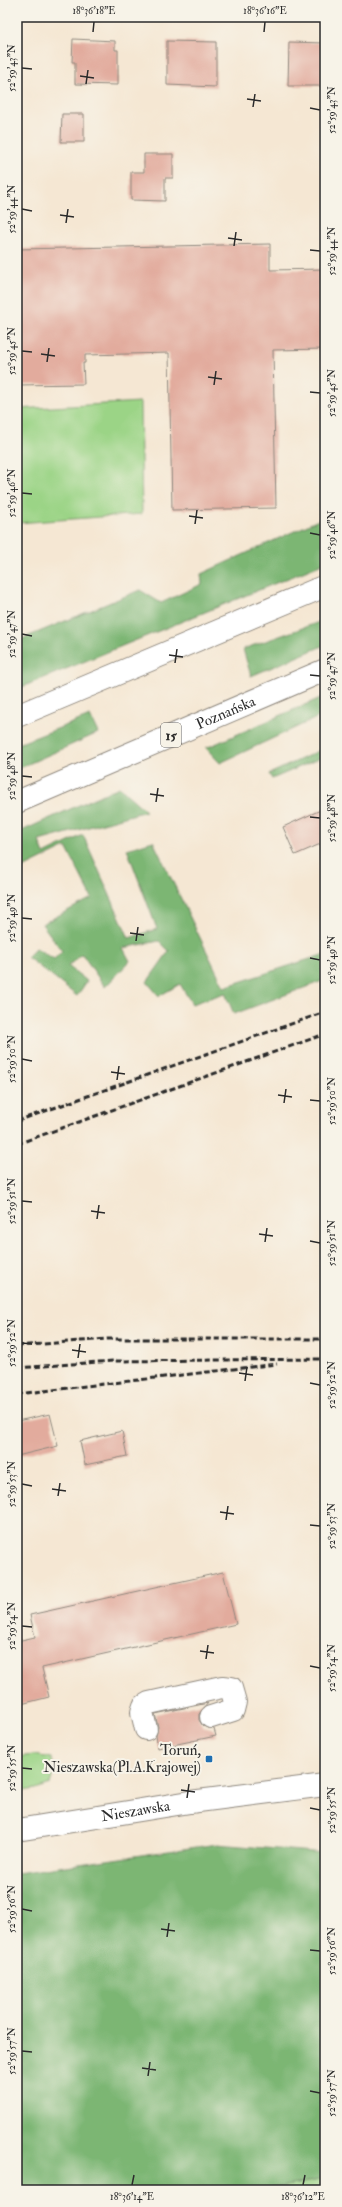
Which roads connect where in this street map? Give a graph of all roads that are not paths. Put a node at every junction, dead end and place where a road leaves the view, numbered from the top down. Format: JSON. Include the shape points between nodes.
{"nodes":[{"id":1,"x":325,"y":586,"type":"edge"},
{"id":2,"x":325,"y":670,"type":"edge"},
{"id":3,"x":17,"y":716,"type":"edge"},
{"id":4,"x":17,"y":802,"type":"edge"},
{"id":5,"x":211,"y":1717,"type":"dead end"},
{"id":6,"x":146,"y":1729,"type":"dead end"},
{"id":7,"x":325,"y":1786,"type":"edge"},
{"id":8,"x":17,"y":1830,"type":"edge"}],
"edges":[{"from":1,"to":3,"type":"main road"},
{"from":2,"to":4,"type":"main road","name":"Poznańska","number":"15"},
{"from":5,"to":6,"type":"main road","via":[[233,1710],[235,1702],[231,1688],[222,1686],[149,1703],[144,1706],[142,1712]]},
{"from":7,"to":8,"type":"main road","name":"Nieszawska","via":[[190,1802]]}]}
